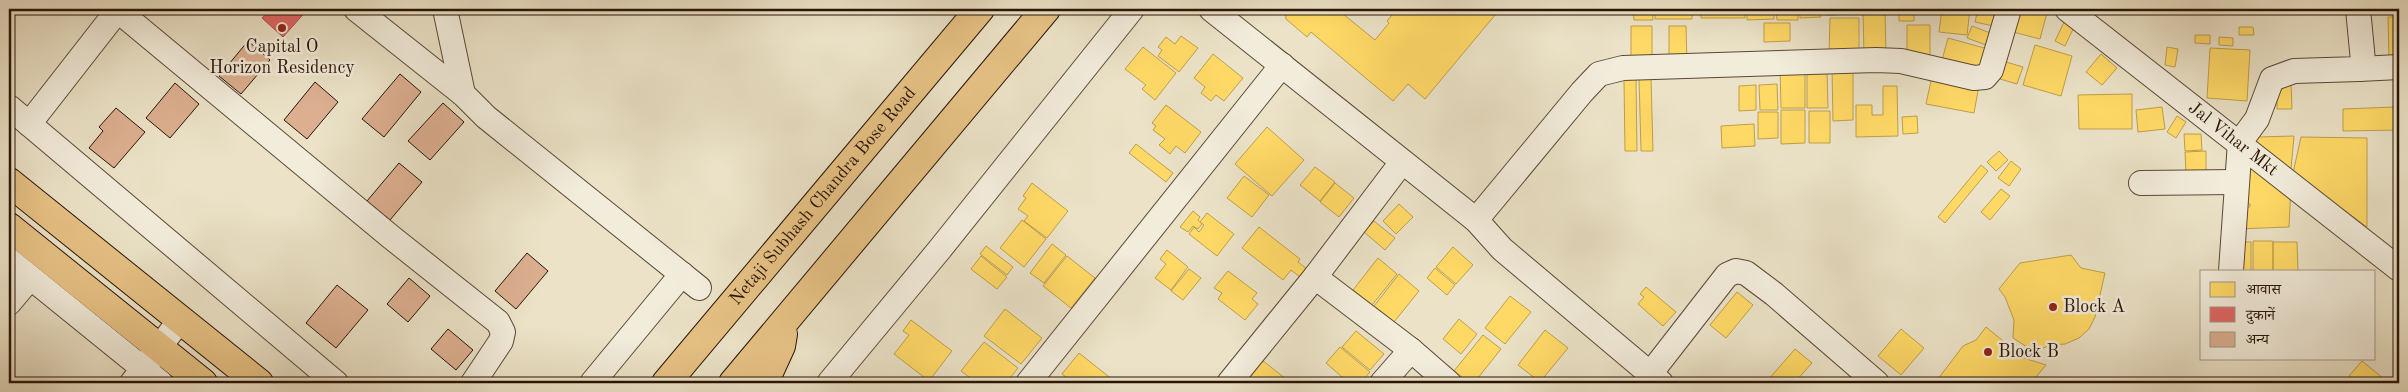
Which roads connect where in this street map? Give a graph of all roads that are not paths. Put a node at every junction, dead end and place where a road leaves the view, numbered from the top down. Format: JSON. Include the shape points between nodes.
{"nodes":[{"id":1,"x":356,"y":9,"type":"edge"},
{"id":2,"x":446,"y":9,"type":"edge"},
{"id":3,"x":980,"y":9,"type":"edge"},
{"id":4,"x":1046,"y":9,"type":"edge"},
{"id":5,"x":1132,"y":9,"type":"edge"},
{"id":6,"x":1211,"y":9,"type":"edge"},
{"id":7,"x":2009,"y":9,"type":"edge"},
{"id":8,"x":2067,"y":9,"type":"edge"},
{"id":9,"x":2358,"y":9,"type":"edge"},
{"id":10,"x":116,"y":10,"type":"edge"},
{"id":11,"x":1282,"y":65,"type":"junction"},
{"id":12,"x":2399,"y":67,"type":"edge"},
{"id":13,"x":2359,"y":68,"type":"junction"},
{"id":14,"x":463,"y":94,"type":"junction"},
{"id":15,"x":9,"y":107,"type":"edge"},
{"id":16,"x":29,"y":124,"type":"junction"},
{"id":17,"x":2240,"y":142,"type":"junction"},
{"id":18,"x":1402,"y":162,"type":"junction"},
{"id":19,"x":9,"y":182,"type":"edge"},
{"id":20,"x":2236,"y":182,"type":"junction"},
{"id":21,"x":2141,"y":183,"type":"dead end"},
{"id":22,"x":1476,"y":220,"type":"junction"},
{"id":23,"x":9,"y":227,"type":"edge"},
{"id":24,"x":9,"y":260,"type":"edge"},
{"id":25,"x":2399,"y":269,"type":"edge"},
{"id":26,"x":2231,"y":270,"type":"edge"},
{"id":27,"x":1315,"y":277,"type":"junction"},
{"id":28,"x":30,"y":278,"type":"junction"},
{"id":29,"x":9,"y":303,"type":"edge"},
{"id":30,"x":180,"y":320,"type":"junction"},
{"id":31,"x":785,"y":320,"type":"junction"},
{"id":32,"x":1411,"y":350,"type":"junction"},
{"id":33,"x":149,"y":371,"type":"edge"},
{"id":34,"x":1655,"y":378,"type":"edge"},
{"id":35,"x":203,"y":383,"type":"edge"},
{"id":36,"x":259,"y":383,"type":"edge"},
{"id":37,"x":336,"y":383,"type":"edge"},
{"id":38,"x":474,"y":383,"type":"edge"},
{"id":39,"x":592,"y":383,"type":"edge"},
{"id":40,"x":666,"y":383,"type":"edge"},
{"id":41,"x":733,"y":383,"type":"edge"},
{"id":42,"x":764,"y":383,"type":"edge"},
{"id":43,"x":829,"y":383,"type":"edge"},
{"id":44,"x":1028,"y":383,"type":"edge"},
{"id":45,"x":1229,"y":383,"type":"edge"},
{"id":46,"x":1382,"y":383,"type":"edge"},
{"id":47,"x":1449,"y":383,"type":"edge"},
{"id":48,"x":1877,"y":383,"type":"edge"}],
"edges":[{"from":1,"to":14,"type":"street"},
{"from":2,"to":14,"type":"street"},
{"from":3,"to":40,"type":"main road","name":"Netaji Subhash Chandra Bose Road"},
{"from":4,"to":31,"type":"main road"},
{"from":5,"to":43,"type":"street"},
{"from":6,"to":11,"type":"street"},
{"from":7,"to":22,"type":"street","via":[[1991,70],[1985,76],[1974,78],[1901,61],[1876,60],[1623,68],[1599,74]]},
{"from":8,"to":17,"type":"street","name":"Jal Vihar Mkt"},
{"from":9,"to":13,"type":"street","via":[[2363,61]]},
{"from":10,"to":16,"type":"street"},
{"from":10,"to":38,"type":"street","via":[[498,322],[503,332],[501,341]]},
{"from":11,"to":18,"type":"street"},
{"from":11,"to":44,"type":"street"},
{"from":12,"to":13,"type":"street"},
{"from":13,"to":17,"type":"street","via":[[2294,71],[2272,79],[2257,118]]},
{"from":14,"to":39,"type":"street","via":[[486,117],[690,281]]},
{"from":15,"to":16,"type":"street"},
{"from":16,"to":37,"type":"street"},
{"from":17,"to":20,"type":"street"},
{"from":17,"to":25,"type":"street","name":"Jal Vihar Mkt"},
{"from":18,"to":22,"type":"street"},
{"from":18,"to":27,"type":"street"},
{"from":19,"to":30,"type":"main road"},
{"from":20,"to":21,"type":"street"},
{"from":20,"to":26,"type":"street"},
{"from":22,"to":34,"type":"street","via":[[1502,249]]},
{"from":23,"to":33,"type":"main road"},
{"from":24,"to":28,"type":"street"},
{"from":27,"to":32,"type":"street"},
{"from":27,"to":45,"type":"street"},
{"from":28,"to":29,"type":"street"},
{"from":28,"to":33,"type":"street"},
{"from":30,"to":33,"type":"street"},
{"from":30,"to":36,"type":"main road"},
{"from":31,"to":41,"type":"main road"},
{"from":31,"to":42,"type":"main road","via":[[781,346]]},
{"from":32,"to":46,"type":"street"},
{"from":32,"to":47,"type":"street"},
{"from":33,"to":35,"type":"main road"},
{"from":34,"to":48,"type":"street","via":[[1727,275],[1736,271],[1746,273],[1774,294]]}]}
